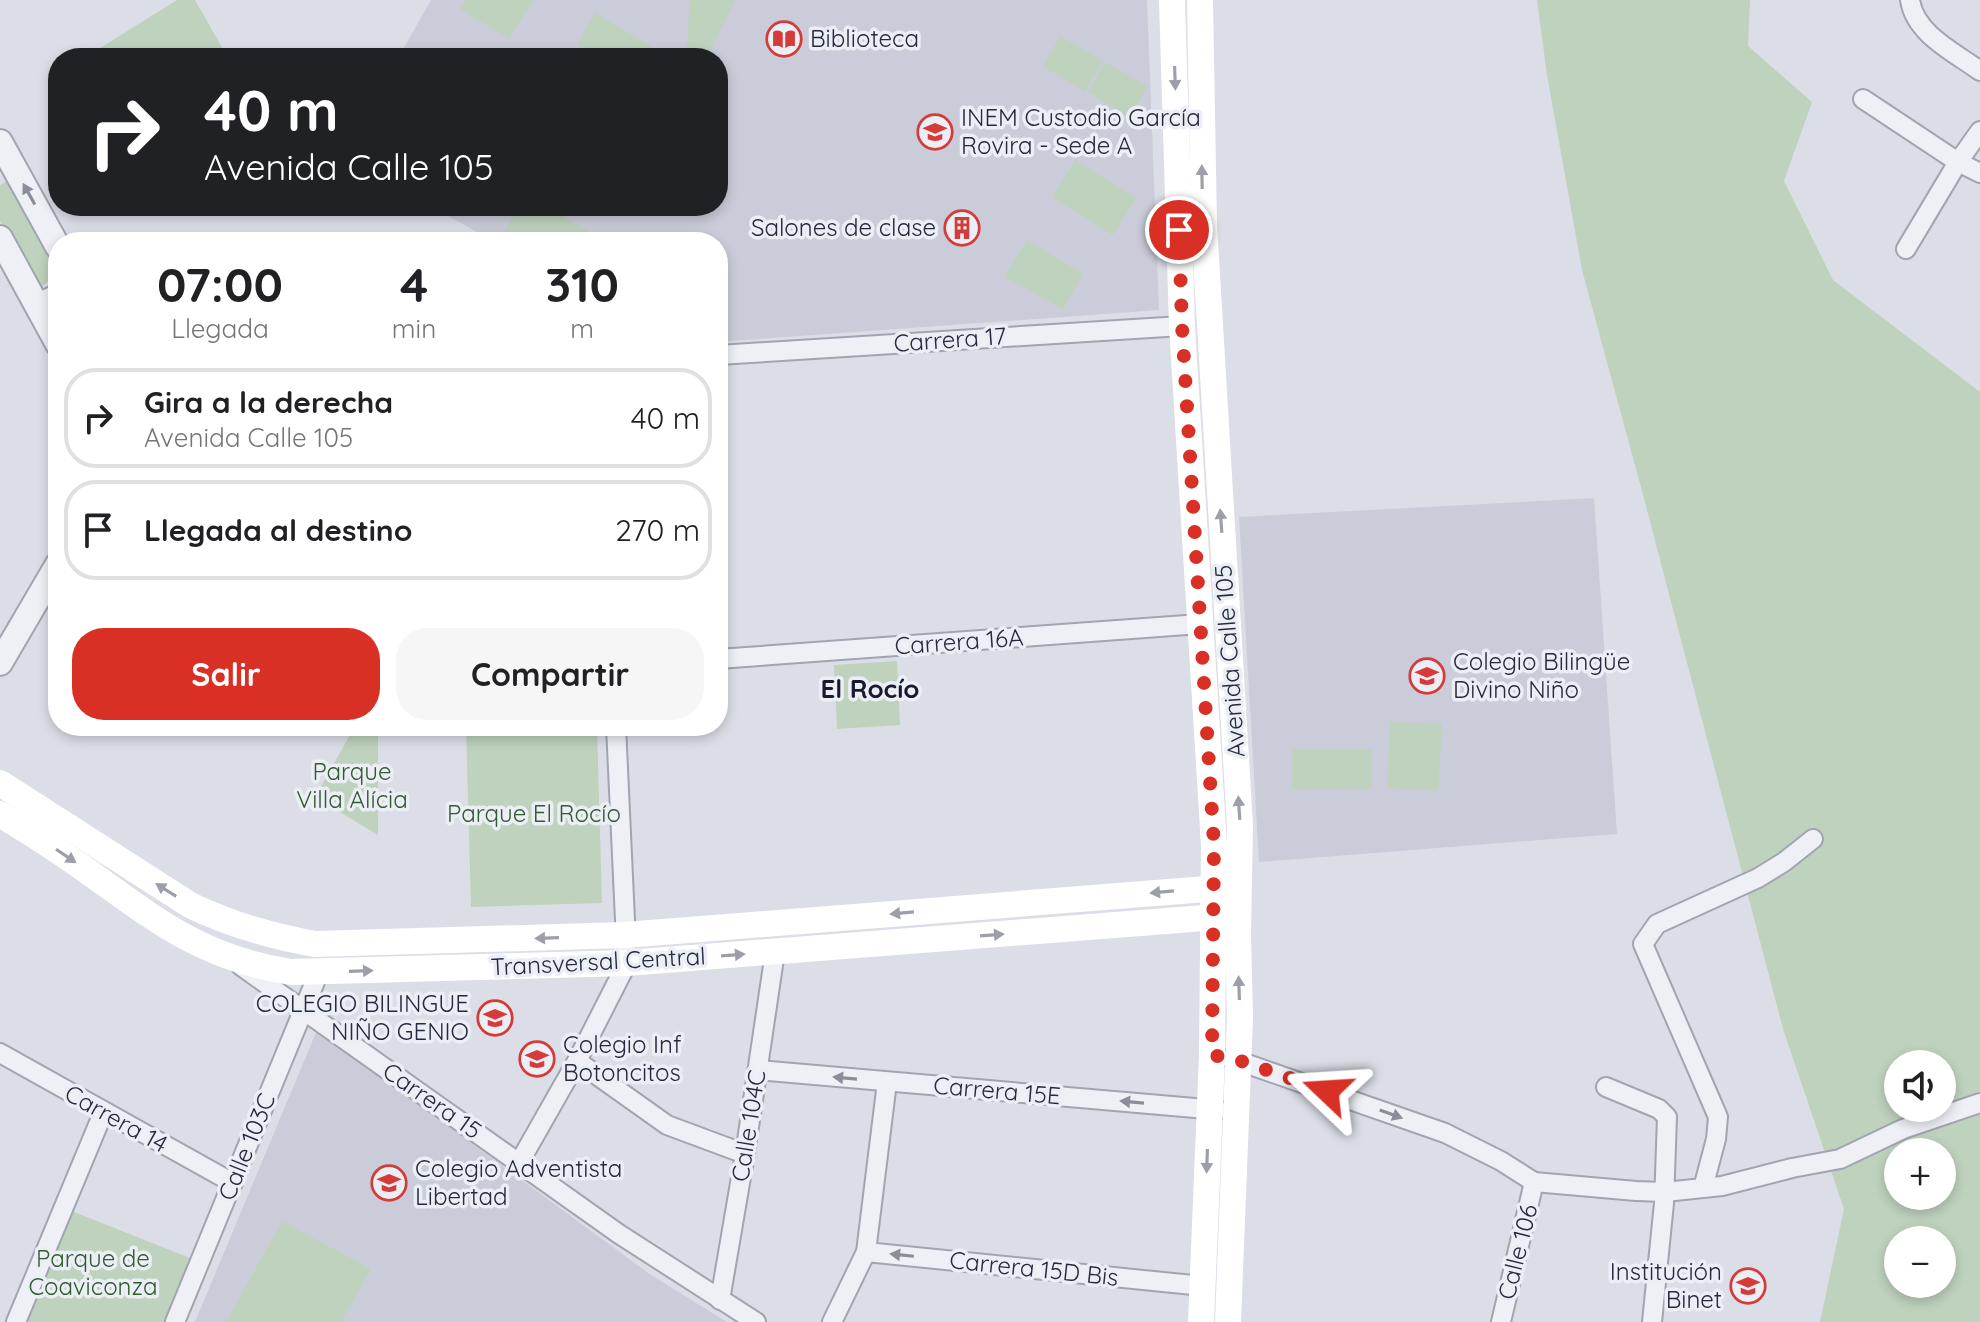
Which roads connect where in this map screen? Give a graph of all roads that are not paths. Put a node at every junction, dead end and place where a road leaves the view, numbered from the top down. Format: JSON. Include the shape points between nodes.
{"nodes":[{"id":1,"x":1172,"y":0,"type":"edge"},
{"id":2,"x":1200,"y":0,"type":"edge"},
{"id":3,"x":1910,"y":5,"type":"edge"},
{"id":4,"x":1980,"y":71,"type":"edge"},
{"id":5,"x":1863,"y":99,"type":"dead end"},
{"id":6,"x":1980,"y":131,"type":"edge"},
{"id":7,"x":0,"y":142,"type":"edge"},
{"id":8,"x":1958,"y":162,"type":"junction"},
{"id":9,"x":6,"y":167,"type":"edge"},
{"id":10,"x":1980,"y":173,"type":"edge"},
{"id":11,"x":48,"y":232,"type":"edge"},
{"id":12,"x":0,"y":238,"type":"edge"},
{"id":13,"x":1906,"y":249,"type":"dead end"},
{"id":14,"x":48,"y":298,"type":"edge"},
{"id":15,"x":36,"y":304,"type":"junction"},
{"id":16,"x":48,"y":326,"type":"edge"},
{"id":17,"x":1182,"y":326,"type":"junction"},
{"id":18,"x":728,"y":354,"type":"edge"},
{"id":19,"x":48,"y":581,"type":"edge"},
{"id":20,"x":1200,"y":624,"type":"junction"},
{"id":21,"x":728,"y":658,"type":"edge"},
{"id":22,"x":0,"y":663,"type":"edge"},
{"id":23,"x":616,"y":736,"type":"edge"},
{"id":24,"x":0,"y":783,"type":"edge"},
{"id":25,"x":0,"y":814,"type":"edge"},
{"id":26,"x":1813,"y":839,"type":"dead end"},
{"id":27,"x":1227,"y":887,"type":"junction"},
{"id":28,"x":1226,"y":916,"type":"junction"},
{"id":29,"x":625,"y":935,"type":"junction"},
{"id":30,"x":775,"y":952,"type":"junction"},
{"id":31,"x":229,"y":957,"type":"junction"},
{"id":32,"x":627,"y":963,"type":"junction"},
{"id":33,"x":319,"y":972,"type":"junction"},
{"id":34,"x":304,"y":1010,"type":"junction"},
{"id":35,"x":0,"y":1053,"type":"edge"},
{"id":36,"x":1212,"y":1055,"type":"junction"},
{"id":37,"x":1238,"y":1060,"type":"junction"},
{"id":38,"x":577,"y":1061,"type":"junction"},
{"id":39,"x":758,"y":1070,"type":"junction"},
{"id":40,"x":887,"y":1082,"type":"junction"},
{"id":41,"x":1606,"y":1087,"type":"dead end"},
{"id":42,"x":1980,"y":1103,"type":"edge"},
{"id":43,"x":1209,"y":1109,"type":"junction"},
{"id":44,"x":1237,"y":1112,"type":"junction"},
{"id":45,"x":103,"y":1113,"type":"junction"},
{"id":46,"x":745,"y":1154,"type":"junction"},
{"id":47,"x":519,"y":1163,"type":"junction"},
{"id":48,"x":1534,"y":1182,"type":"junction"},
{"id":49,"x":233,"y":1183,"type":"junction"},
{"id":50,"x":1703,"y":1188,"type":"junction"},
{"id":51,"x":1665,"y":1192,"type":"junction"},
{"id":52,"x":866,"y":1252,"type":"junction"},
{"id":53,"x":1203,"y":1286,"type":"junction"},
{"id":54,"x":720,"y":1300,"type":"junction"},
{"id":55,"x":16,"y":1322,"type":"edge"},
{"id":56,"x":175,"y":1322,"type":"edge"},
{"id":57,"x":756,"y":1322,"type":"edge"},
{"id":58,"x":832,"y":1322,"type":"edge"},
{"id":59,"x":1201,"y":1322,"type":"edge"},
{"id":60,"x":1228,"y":1322,"type":"edge"},
{"id":61,"x":1501,"y":1322,"type":"edge"},
{"id":62,"x":1652,"y":1322,"type":"edge"}],
"edges":[{"from":1,"to":17,"type":"main road","name":"Avenida Calle 105","one_way":true},
{"from":27,"to":2,"type":"main road","name":"Avenida Calle 105","one_way":true,"via":[[1239,811],[1204,225]]},
{"from":3,"to":4,"type":"street","via":[[1920,27]]},
{"from":5,"to":8,"type":"street"},
{"from":6,"to":8,"type":"street"},
{"from":7,"to":9,"type":"street"},
{"from":8,"to":10,"type":"street"},
{"from":8,"to":13,"type":"street"},
{"from":11,"to":9,"type":"street","one_way":true},
{"from":12,"to":15,"type":"street"},
{"from":14,"to":15,"type":"street"},
{"from":15,"to":16,"type":"street"},
{"from":17,"to":18,"type":"street","name":"Carrera 17"},
{"from":17,"to":20,"type":"main road","name":"Avenida Calle 105"},
{"from":19,"to":22,"type":"street"},
{"from":20,"to":21,"type":"street","name":"Carrera 16A"},
{"from":20,"to":27,"type":"main road","name":"Avenida Calle 105","via":[[1213,820]]},
{"from":23,"to":29,"type":"street"},
{"from":29,"to":24,"type":"main road","name":"Transversal Central","one_way":true,"via":[[340,945],[264,935],[190,905]]},
{"from":25,"to":31,"type":"main road","name":"Transversal Central","one_way":true,"via":[[186,940]]},
{"from":26,"to":50,"type":"street","via":[[1758,878],[1657,924],[1643,944],[1718,1117]]},
{"from":27,"to":28,"type":"main road","name":"Avenida Calle 105"},
{"from":27,"to":29,"type":"main road","name":"Transversal Central","one_way":true},
{"from":30,"to":28,"type":"main road","name":"Transversal Central","one_way":true},
{"from":28,"to":36,"type":"main road","name":"Avenida Calle 105"},
{"from":37,"to":28,"type":"main road","name":"Avenida Calle 105","one_way":true,"via":[[1240,1017]]},
{"from":29,"to":32,"type":"street"},
{"from":32,"to":30,"type":"main road","name":"Transversal Central","one_way":true},
{"from":30,"to":39,"type":"street","name":"Calle 104C"},
{"from":31,"to":33,"type":"main road","name":"Transversal Central","via":[[276,970]]},
{"from":31,"to":34,"type":"street","name":"Carrera 15"},
{"from":33,"to":32,"type":"main road","name":"Transversal Central","one_way":true},
{"from":32,"to":38,"type":"street"},
{"from":33,"to":34,"type":"street","name":"Calle 103C"},
{"from":34,"to":47,"type":"street","name":"Carrera 15"},
{"from":34,"to":49,"type":"street","name":"Calle 103C"},
{"from":35,"to":45,"type":"street","name":"Carrera 14"},
{"from":36,"to":37,"type":"street"},
{"from":36,"to":43,"type":"main road","name":"Avenida Calle 105"},
{"from":37,"to":44,"type":"main road","name":"Avenida Calle 105"},
{"from":37,"to":48,"type":"street","one_way":true,"via":[[1445,1133]]},
{"from":38,"to":46,"type":"street","via":[[667,1125]]},
{"from":38,"to":47,"type":"street"},
{"from":40,"to":39,"type":"street","name":"Carrera 15E","one_way":true},
{"from":39,"to":46,"type":"street","name":"Calle 104C"},
{"from":43,"to":40,"type":"street","name":"Carrera 15E","one_way":true},
{"from":40,"to":52,"type":"street"},
{"from":41,"to":51,"type":"street","via":[[1667,1117]]},
{"from":42,"to":50,"type":"street","via":[[1903,1129],[1840,1159]]},
{"from":43,"to":44,"type":"street","name":"Carrera 15E"},
{"from":43,"to":53,"type":"main road","name":"Avenida Calle 105","one_way":true},
{"from":44,"to":60,"type":"main road","name":"Avenida Calle 105"},
{"from":45,"to":49,"type":"street","name":"Carrera 14"},
{"from":45,"to":55,"type":"street"},
{"from":46,"to":54,"type":"street","name":"Calle 104C"},
{"from":47,"to":54,"type":"street","name":"Carrera 15"},
{"from":48,"to":51,"type":"street"},
{"from":48,"to":61,"type":"street","name":"Calle 106"},
{"from":49,"to":56,"type":"street","name":"Calle 103C"},
{"from":50,"to":51,"type":"street"},
{"from":51,"to":62,"type":"street"},
{"from":53,"to":52,"type":"street","name":"Carrera 15D Bis","one_way":true},
{"from":52,"to":58,"type":"street"},
{"from":53,"to":59,"type":"main road","name":"Avenida Calle 105"},
{"from":54,"to":57,"type":"street","name":"Carrera 15"}]}
